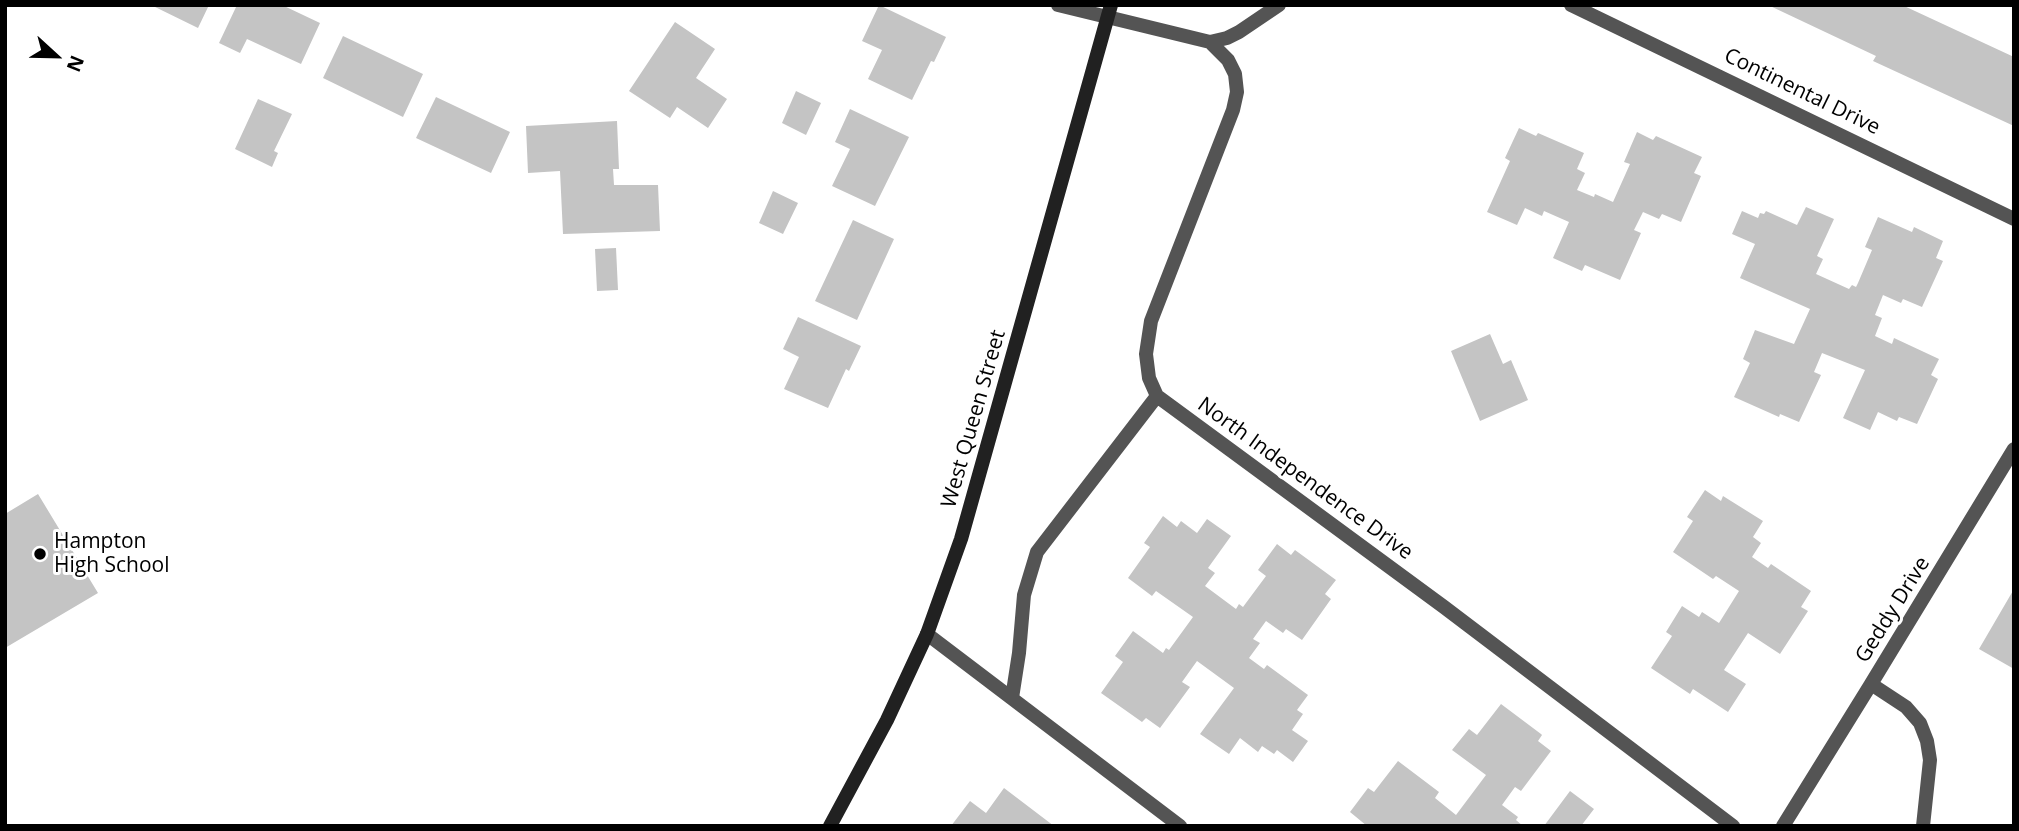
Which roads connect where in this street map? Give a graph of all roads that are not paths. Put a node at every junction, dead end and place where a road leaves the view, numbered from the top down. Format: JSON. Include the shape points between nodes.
{"nodes":[{"id":1,"x":1058,"y":5,"type":"edge"},
{"id":2,"x":1279,"y":5,"type":"edge"},
{"id":3,"x":1571,"y":5,"type":"edge"},
{"id":4,"x":1109,"y":11,"type":"edge"},
{"id":5,"x":1210,"y":42,"type":"junction"},
{"id":6,"x":2014,"y":219,"type":"edge"},
{"id":7,"x":1157,"y":396,"type":"junction"},
{"id":8,"x":2014,"y":449,"type":"edge"},
{"id":9,"x":927,"y":634,"type":"junction"},
{"id":10,"x":1871,"y":684,"type":"junction"},
{"id":11,"x":1012,"y":698,"type":"junction"},
{"id":12,"x":830,"y":826,"type":"edge"},
{"id":13,"x":1180,"y":826,"type":"edge"},
{"id":14,"x":1733,"y":826,"type":"edge"},
{"id":15,"x":1783,"y":826,"type":"edge"},
{"id":16,"x":1923,"y":826,"type":"edge"}],
"edges":[{"from":1,"to":4,"type":"street"},
{"from":2,"to":5,"type":"street","via":[[1239,32]]},
{"from":3,"to":6,"type":"street","name":"Continental Drive"},
{"from":4,"to":5,"type":"street"},
{"from":4,"to":9,"type":"main road","name":"West Queen Street","via":[[982,471]]},
{"from":5,"to":7,"type":"street","via":[[1228,60],[1237,92],[1151,321],[1146,354]]},
{"from":7,"to":11,"type":"street","via":[[1037,552],[1024,595]]},
{"from":7,"to":14,"type":"street","name":"North Independence Drive"},
{"from":8,"to":10,"type":"street","name":"Geddy Drive"},
{"from":9,"to":11,"type":"street"},
{"from":9,"to":12,"type":"main road","name":"West Queen Street"},
{"from":10,"to":15,"type":"street"},
{"from":10,"to":16,"type":"street","name":"Geddy Drive","via":[[1906,707],[1920,723],[1927,741],[1930,760]]},
{"from":11,"to":13,"type":"street"}]}
